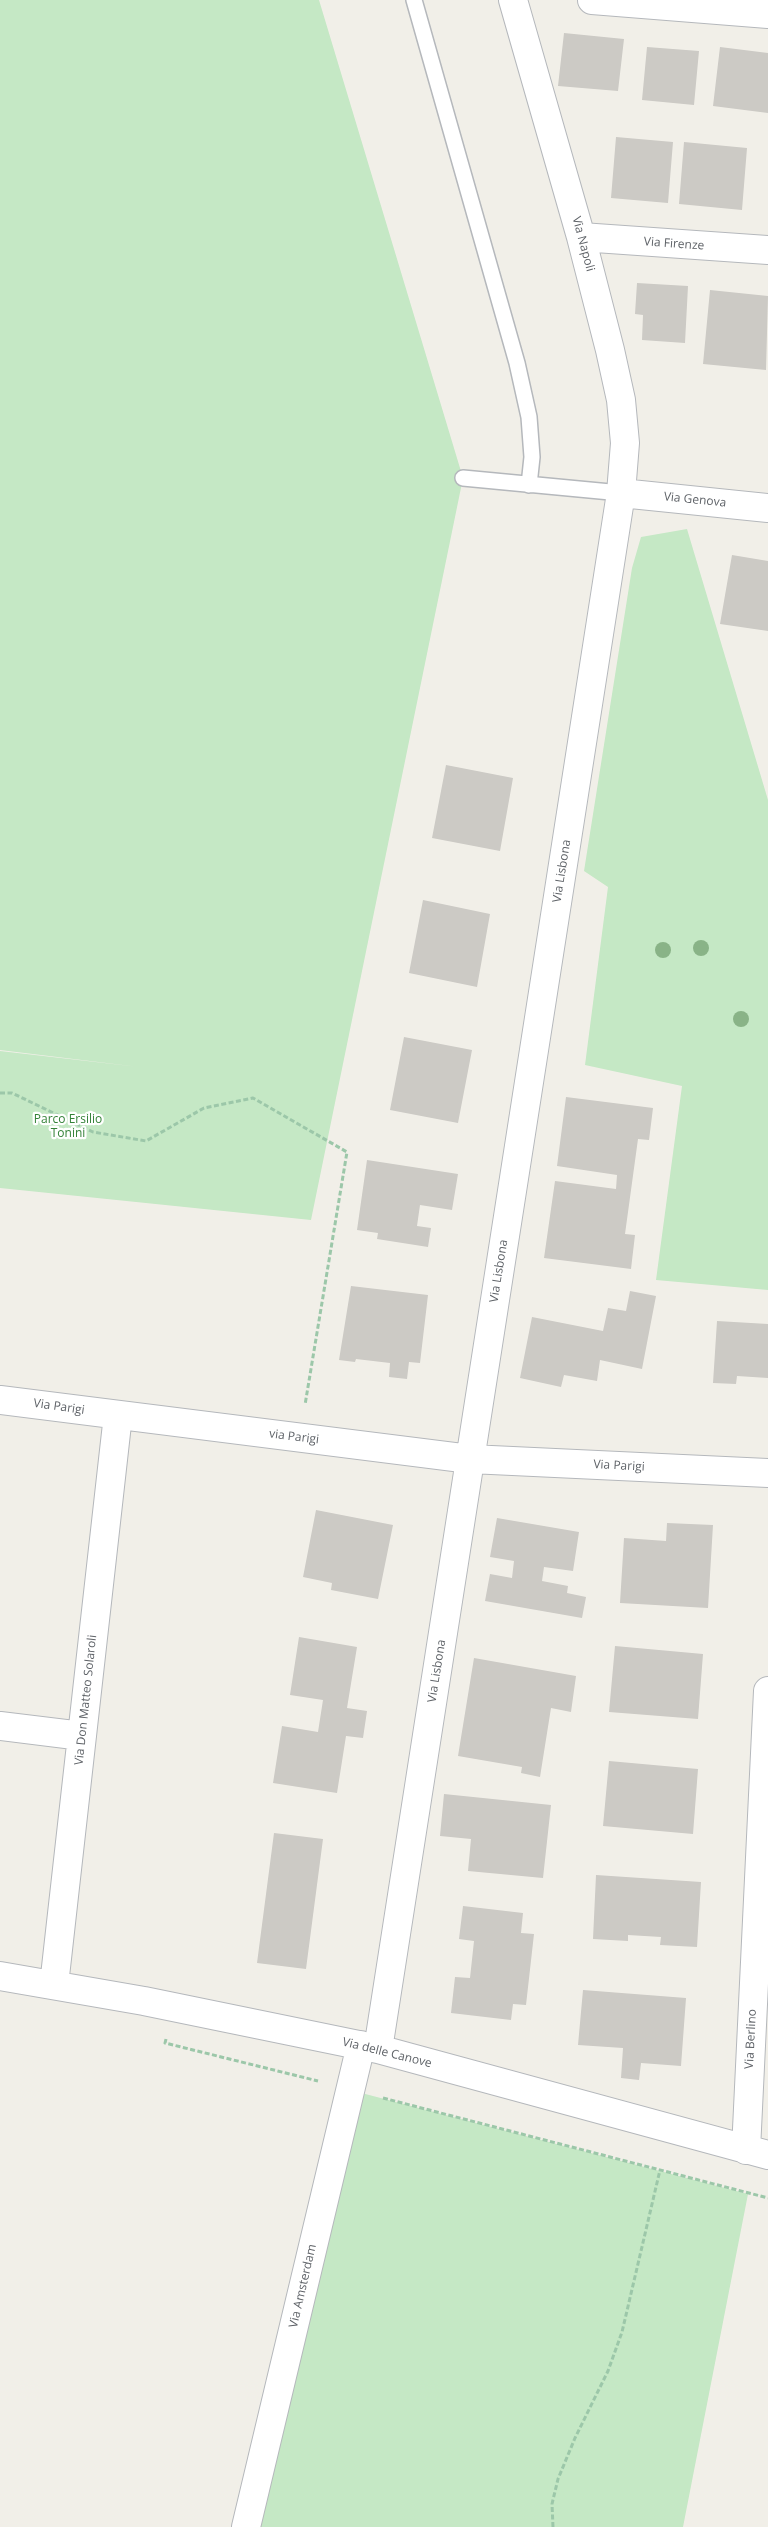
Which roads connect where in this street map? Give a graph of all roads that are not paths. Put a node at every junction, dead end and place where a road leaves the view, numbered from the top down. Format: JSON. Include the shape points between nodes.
{"nodes":[{"id":1,"x":414,"y":0,"type":"edge"},
{"id":2,"x":513,"y":0,"type":"edge"},
{"id":3,"x":592,"y":0,"type":"edge"},
{"id":4,"x":768,"y":14,"type":"edge"},
{"id":5,"x":581,"y":237,"type":"junction"},
{"id":6,"x":768,"y":250,"type":"edge"},
{"id":7,"x":463,"y":478,"type":"dead end"},
{"id":8,"x":529,"y":484,"type":"junction"},
{"id":9,"x":621,"y":493,"type":"junction"},
{"id":10,"x":768,"y":508,"type":"edge"},
{"id":11,"x":0,"y":1400,"type":"edge"},
{"id":12,"x":118,"y":1415,"type":"junction"},
{"id":13,"x":470,"y":1459,"type":"junction"},
{"id":14,"x":768,"y":1473,"type":"edge"},
{"id":15,"x":768,"y":1691,"type":"edge"},
{"id":16,"x":0,"y":1726,"type":"edge"},
{"id":17,"x":82,"y":1736,"type":"junction"},
{"id":18,"x":762,"y":1930,"type":"edge"},
{"id":19,"x":0,"y":1976,"type":"edge"},
{"id":20,"x":54,"y":1986,"type":"junction"},
{"id":21,"x":370,"y":2047,"type":"junction"},
{"id":22,"x":757,"y":2152,"type":"edge"},
{"id":23,"x":246,"y":2527,"type":"edge"}],
"edges":[{"from":1,"to":8,"type":"lane","via":[[517,364],[529,417],[532,457]]},
{"from":2,"to":5,"type":"street","name":"Via Napoli"},
{"from":3,"to":4,"type":"street"},
{"from":5,"to":6,"type":"street","name":"Via Firenze"},
{"from":5,"to":9,"type":"street","name":"Via Napoli","via":[[621,400],[625,443]]},
{"from":7,"to":8,"type":"lane"},
{"from":8,"to":9,"type":"lane"},
{"from":9,"to":10,"type":"street","name":"Via Genova"},
{"from":9,"to":13,"type":"street","name":"Via Lisbona"},
{"from":11,"to":12,"type":"street","name":"Via Parigi"},
{"from":12,"to":13,"type":"street","name":"via Parigi"},
{"from":12,"to":17,"type":"street","name":"Via Don Matteo Solaroli"},
{"from":13,"to":14,"type":"street","name":"Via Parigi"},
{"from":13,"to":21,"type":"street","name":"Via Lisbona"},
{"from":15,"to":18,"type":"street","name":"Via Berlino"},
{"from":16,"to":17,"type":"street"},
{"from":17,"to":20,"type":"street","name":"Via Don Matteo Solaroli"},
{"from":18,"to":22,"type":"street","name":"Via Berlino"},
{"from":19,"to":20,"type":"street","name":"Via delle Canove"},
{"from":20,"to":21,"type":"street","name":"Via delle Canove"},
{"from":21,"to":22,"type":"street","name":"Via delle Canove"},
{"from":21,"to":23,"type":"street","name":"Via Amsterdam","via":[[350,2090]]}]}
